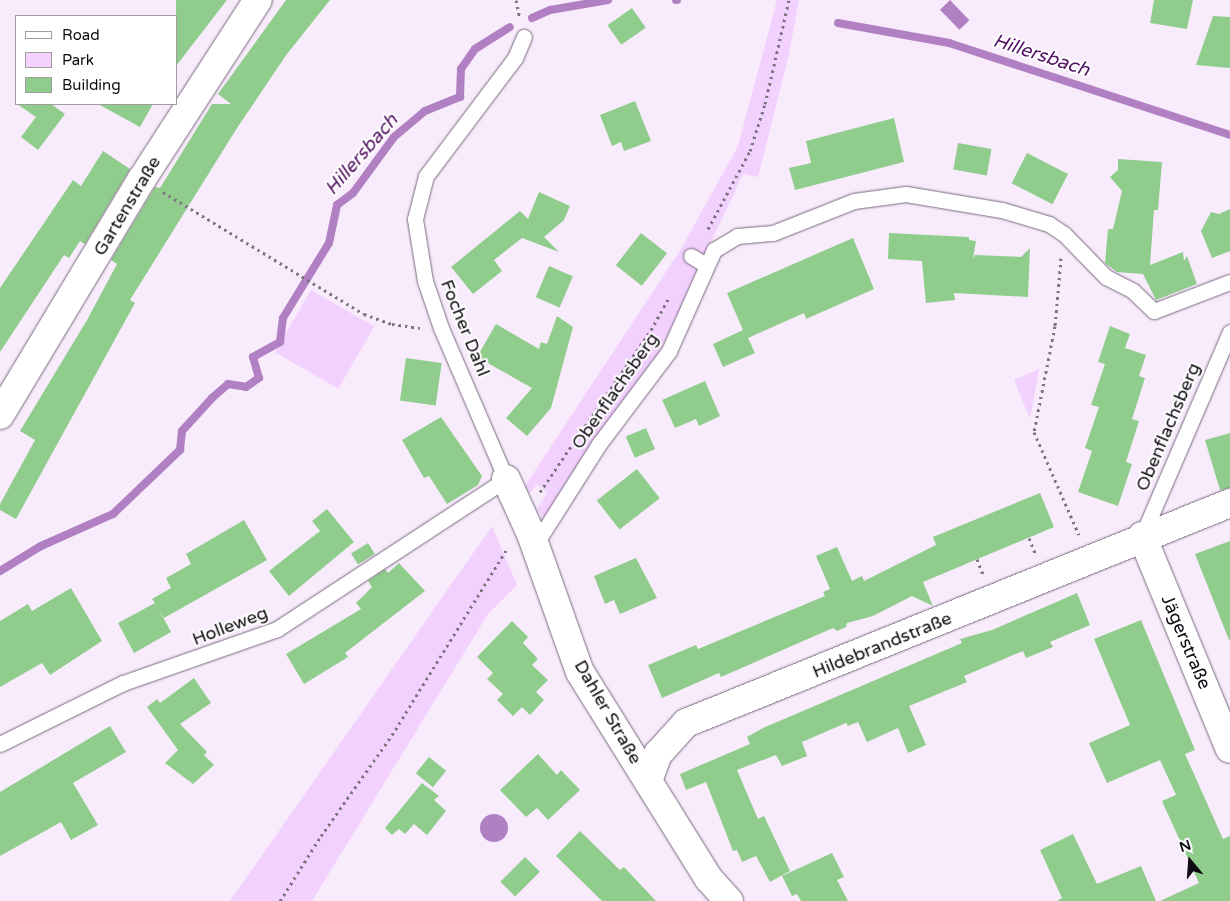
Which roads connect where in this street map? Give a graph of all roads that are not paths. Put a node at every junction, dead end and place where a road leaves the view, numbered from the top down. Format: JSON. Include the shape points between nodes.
{"nodes":[{"id":1,"x":258,"y":0,"type":"edge"},
{"id":2,"x":524,"y":37,"type":"dead end"},
{"id":3,"x":691,"y":256,"type":"road end"},
{"id":4,"x":706,"y":265,"type":"junction"},
{"id":5,"x":1230,"y":282,"type":"edge"},
{"id":6,"x":1230,"y":332,"type":"edge"},
{"id":7,"x":0,"y":415,"type":"edge"},
{"id":8,"x":506,"y":480,"type":"junction"},
{"id":9,"x":1230,"y":502,"type":"edge"},
{"id":10,"x":1142,"y":536,"type":"junction"},
{"id":11,"x":535,"y":545,"type":"junction"},
{"id":12,"x":0,"y":744,"type":"edge"},
{"id":13,"x":1230,"y":749,"type":"edge"},
{"id":14,"x":648,"y":781,"type":"junction"},
{"id":15,"x":729,"y":901,"type":"edge"}],
"edges":[{"from":1,"to":7,"type":"street","name":"Gartenstraße","via":[[142,179]]},
{"from":2,"to":8,"type":"lane","name":"Focher Dahl","via":[[515,58],[426,176],[415,219],[425,280],[441,328]]},
{"from":3,"to":4,"type":"lane"},
{"from":4,"to":5,"type":"lane","name":"Obenflachsberg","via":[[714,250],[737,236],[773,233],[854,201],[906,194],[1002,210],[1049,224],[1064,233],[1106,277],[1133,291],[1154,311]]},
{"from":4,"to":11,"type":"lane","name":"Obenflachsberg","via":[[669,351],[598,444]]},
{"from":6,"to":10,"type":"lane","name":"Obenflachsberg"},
{"from":8,"to":11,"type":"street","name":"Dahler Straße"},
{"from":8,"to":12,"type":"lane","name":"Holleweg","via":[[277,629],[123,683]]},
{"from":9,"to":10,"type":"street","name":"Hildebrandstraße"},
{"from":10,"to":13,"type":"street","name":"Jägerstraße"},
{"from":10,"to":14,"type":"street","name":"Hildebrandstraße","via":[[686,723],[658,754]]},
{"from":11,"to":14,"type":"street","name":"Dahler Straße","via":[[580,672]]},
{"from":14,"to":15,"type":"street","name":"Dahler Straße","via":[[709,879]]}]}
